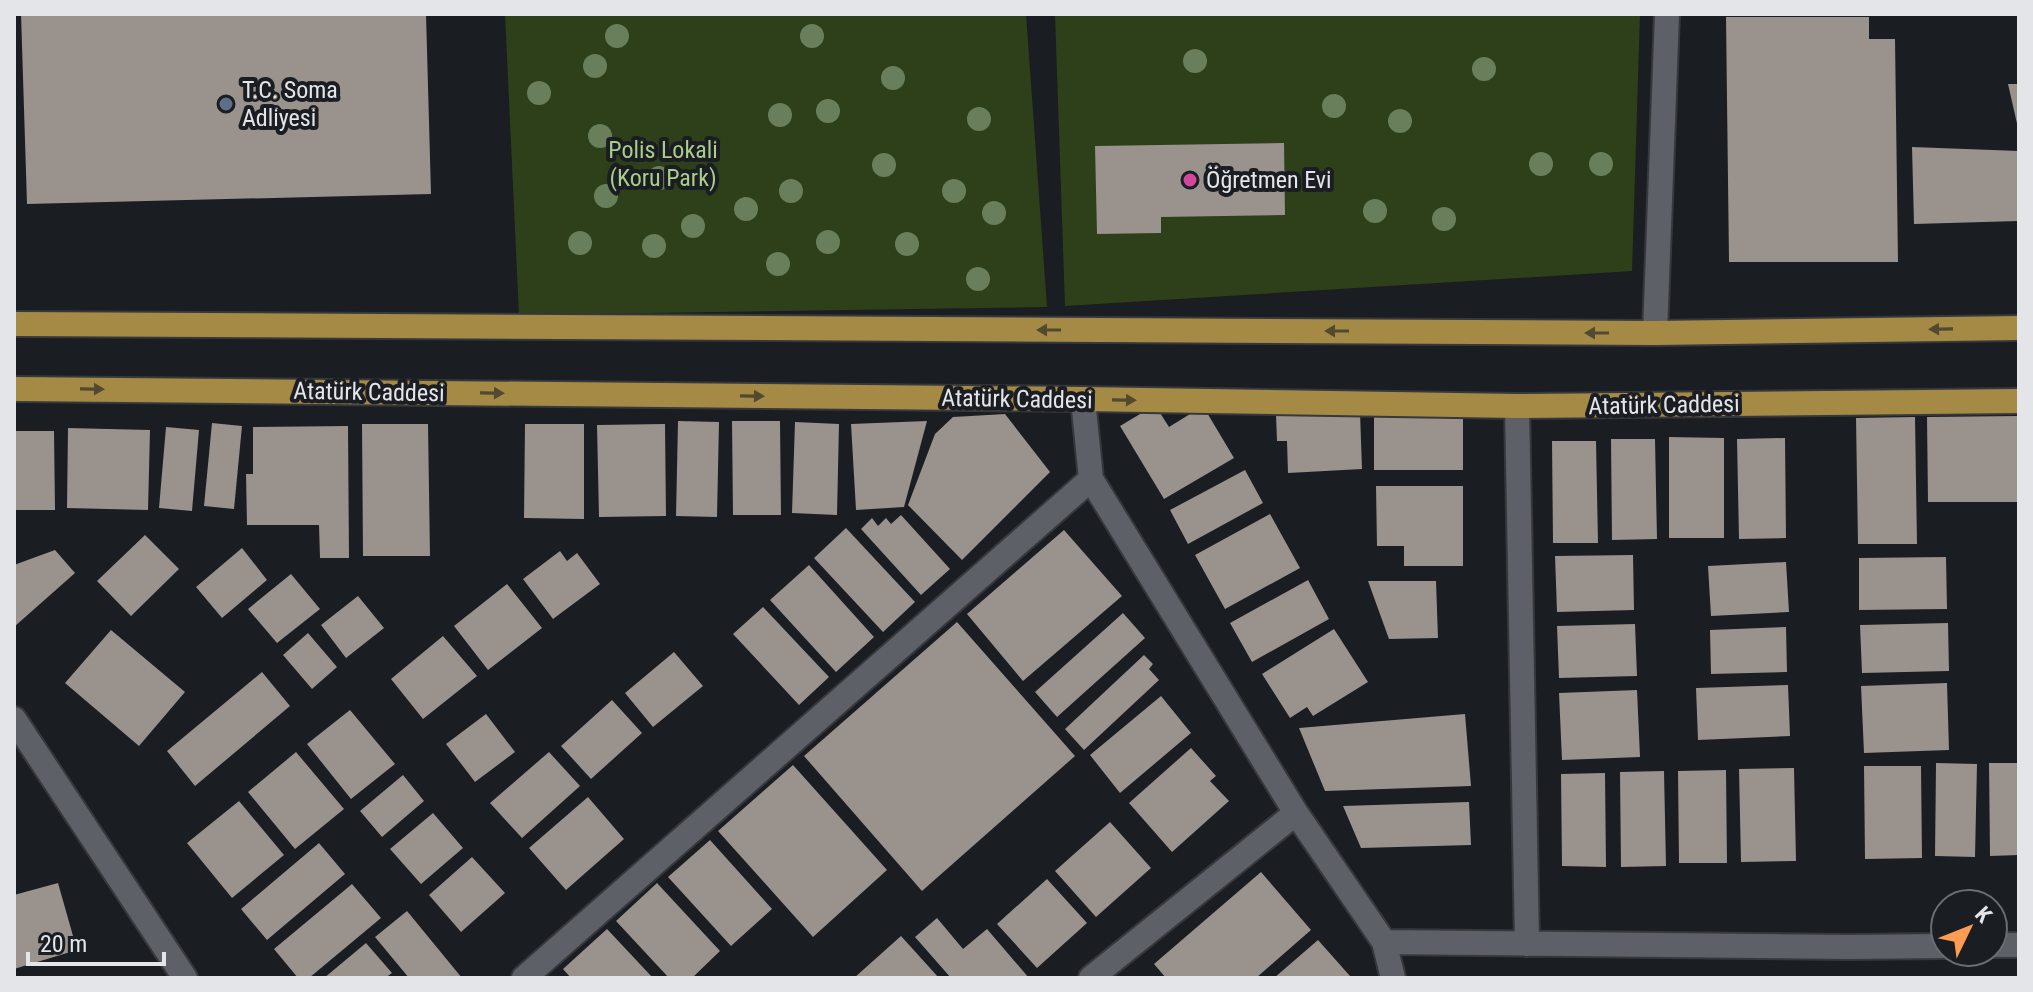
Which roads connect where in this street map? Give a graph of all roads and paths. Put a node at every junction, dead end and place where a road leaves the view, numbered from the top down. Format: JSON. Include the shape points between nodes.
{"nodes":[{"id":1,"x":1667,"y":14,"type":"edge"},
{"id":2,"x":14,"y":324,"type":"edge"},
{"id":3,"x":2019,"y":328,"type":"edge"},
{"id":4,"x":1655,"y":333,"type":"junction"},
{"id":5,"x":14,"y":389,"type":"edge"},
{"id":6,"x":1083,"y":399,"type":"junction"},
{"id":7,"x":2019,"y":401,"type":"edge"},
{"id":8,"x":1517,"y":406,"type":"junction"},
{"id":9,"x":1091,"y":479,"type":"junction"},
{"id":10,"x":14,"y":719,"type":"edge"},
{"id":11,"x":1296,"y":813,"type":"junction"},
{"id":12,"x":1384,"y":942,"type":"junction"},
{"id":13,"x":1527,"y":944,"type":"junction"},
{"id":14,"x":1929,"y":946,"type":"edge"},
{"id":15,"x":185,"y":978,"type":"edge"},
{"id":16,"x":524,"y":978,"type":"edge"},
{"id":17,"x":1091,"y":978,"type":"edge"},
{"id":18,"x":1393,"y":978,"type":"edge"}],
"edges":[{"from":1,"to":4,"type":"street"},
{"from":4,"to":2,"type":"main road","one_way":true},
{"from":3,"to":4,"type":"main road","one_way":true},
{"from":5,"to":6,"type":"main road","name":"Atatürk Caddesi","one_way":true},
{"from":6,"to":8,"type":"main road","name":"Atatürk Caddesi","one_way":true},
{"from":6,"to":9,"type":"street"},
{"from":7,"to":8,"type":"main road","name":"Atatürk Caddesi"},
{"from":8,"to":13,"type":"street"},
{"from":9,"to":11,"type":"street"},
{"from":9,"to":16,"type":"street"},
{"from":10,"to":15,"type":"street"},
{"from":11,"to":12,"type":"street"},
{"from":11,"to":17,"type":"street"},
{"from":12,"to":13,"type":"street"},
{"from":12,"to":18,"type":"street"},
{"from":13,"to":14,"type":"street"}]}
